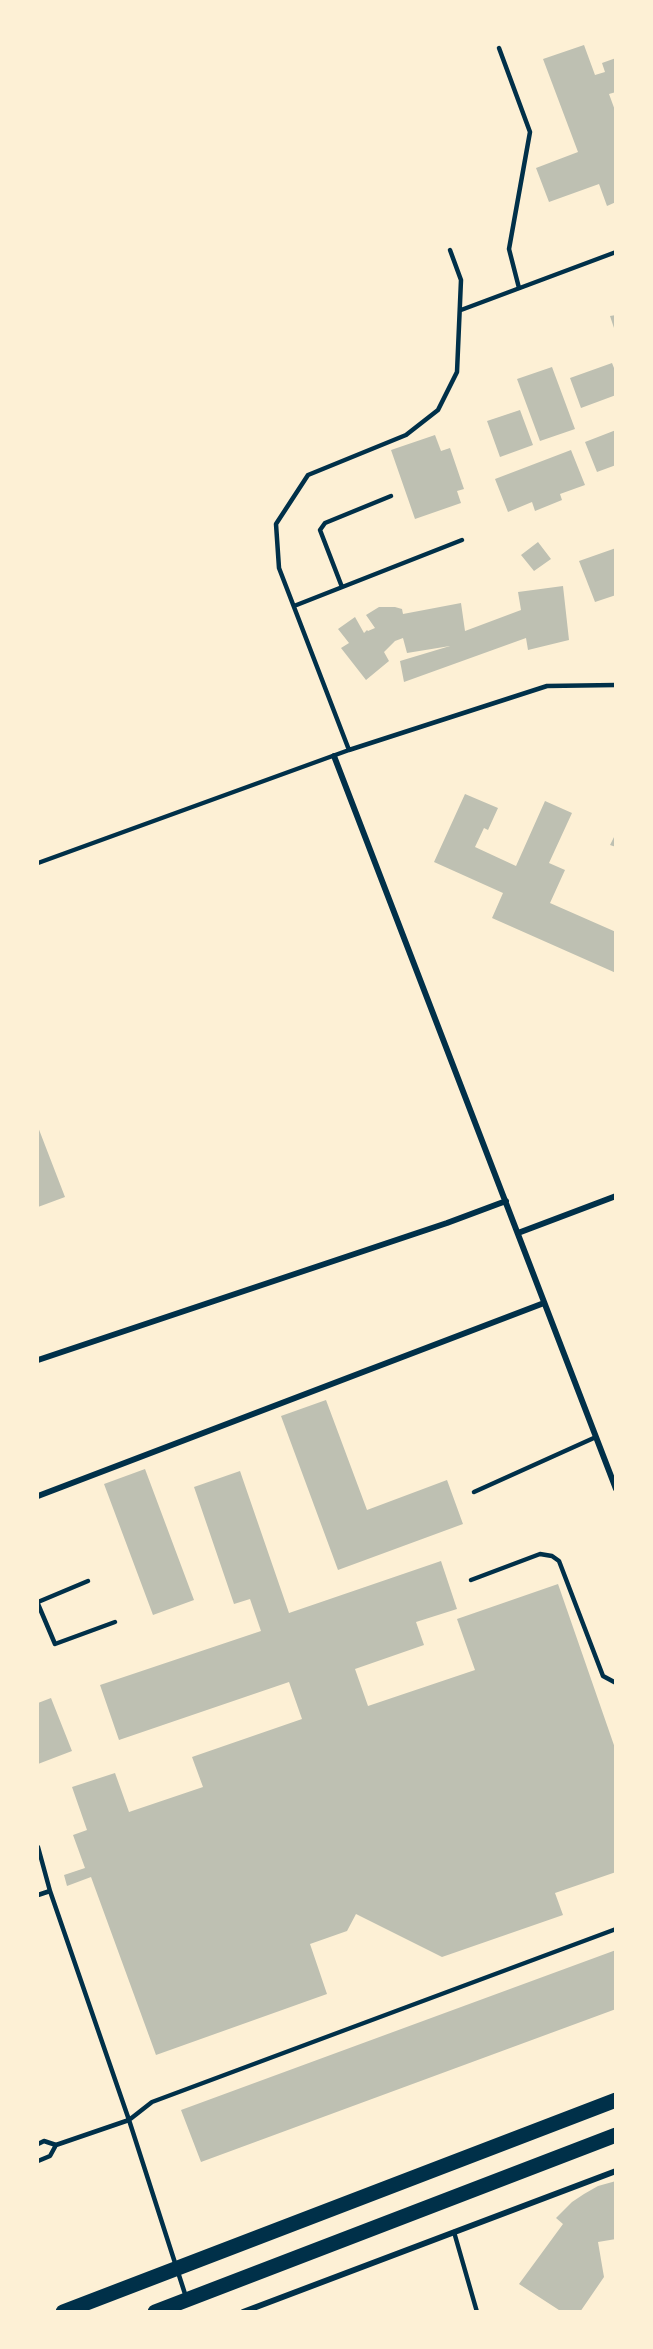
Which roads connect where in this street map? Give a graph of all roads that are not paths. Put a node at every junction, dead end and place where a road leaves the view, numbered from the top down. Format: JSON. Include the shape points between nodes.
{"nodes":[{"id":1,"x":499,"y":48,"type":"dead end"},
{"id":2,"x":450,"y":250,"type":"dead end"},
{"id":3,"x":615,"y":252,"type":"edge"},
{"id":4,"x":519,"y":288,"type":"junction"},
{"id":5,"x":461,"y":310,"type":"junction"},
{"id":6,"x":391,"y":496,"type":"dead end"},
{"id":7,"x":462,"y":540,"type":"dead end"},
{"id":8,"x":342,"y":587,"type":"junction"},
{"id":9,"x":294,"y":606,"type":"junction"},
{"id":10,"x":615,"y":685,"type":"edge"},
{"id":11,"x":349,"y":750,"type":"junction"},
{"id":12,"x":334,"y":756,"type":"junction"},
{"id":13,"x":38,"y":862,"type":"edge"},
{"id":14,"x":615,"y":1196,"type":"edge"},
{"id":15,"x":506,"y":1201,"type":"junction"},
{"id":16,"x":518,"y":1233,"type":"junction"},
{"id":17,"x":544,"y":1303,"type":"junction"},
{"id":18,"x":38,"y":1360,"type":"edge"},
{"id":19,"x":596,"y":1437,"type":"junction"},
{"id":20,"x":615,"y":1489,"type":"edge"},
{"id":21,"x":474,"y":1492,"type":"dead end"},
{"id":22,"x":38,"y":1496,"type":"edge"},
{"id":23,"x":471,"y":1580,"type":"dead end"},
{"id":24,"x":88,"y":1581,"type":"dead end"},
{"id":25,"x":38,"y":1603,"type":"edge"},
{"id":26,"x":115,"y":1622,"type":"dead end"},
{"id":27,"x":615,"y":1683,"type":"edge"},
{"id":28,"x":38,"y":1847,"type":"edge"},
{"id":29,"x":50,"y":1891,"type":"junction"},
{"id":30,"x":38,"y":1896,"type":"edge"},
{"id":31,"x":615,"y":1929,"type":"edge"},
{"id":32,"x":615,"y":2100,"type":"edge"},
{"id":33,"x":129,"y":2120,"type":"junction"},
{"id":34,"x":615,"y":2136,"type":"edge"},
{"id":35,"x":38,"y":2144,"type":"edge"},
{"id":36,"x":56,"y":2145,"type":"junction"},
{"id":37,"x":38,"y":2161,"type":"edge"},
{"id":38,"x":615,"y":2171,"type":"edge"},
{"id":39,"x":453,"y":2232,"type":"junction"},
{"id":40,"x":177,"y":2268,"type":"junction"},
{"id":41,"x":186,"y":2300,"type":"junction"},
{"id":42,"x":63,"y":2312,"type":"edge"},
{"id":43,"x":155,"y":2312,"type":"edge"},
{"id":44,"x":243,"y":2312,"type":"edge"},
{"id":45,"x":477,"y":2312,"type":"edge"}],
"edges":[{"from":1,"to":4,"type":"lane","via":[[530,132],[509,249]]},
{"from":2,"to":5,"type":"lane","via":[[461,280]]},
{"from":3,"to":4,"type":"lane"},
{"from":4,"to":5,"type":"lane"},
{"from":5,"to":9,"type":"lane","via":[[457,372],[438,410],[406,435],[308,475],[276,524],[279,568]]},
{"from":6,"to":8,"type":"lane","via":[[325,523],[320,530]]},
{"from":7,"to":8,"type":"lane"},
{"from":8,"to":9,"type":"lane"},
{"from":9,"to":11,"type":"lane"},
{"from":10,"to":11,"type":"lane","via":[[547,686]]},
{"from":11,"to":12,"type":"lane"},
{"from":12,"to":13,"type":"lane"},
{"from":12,"to":15,"type":"street"},
{"from":14,"to":16,"type":"street"},
{"from":15,"to":16,"type":"street"},
{"from":15,"to":18,"type":"street"},
{"from":16,"to":17,"type":"street"},
{"from":17,"to":19,"type":"street"},
{"from":17,"to":22,"type":"street"},
{"from":19,"to":20,"type":"street"},
{"from":19,"to":21,"type":"lane"},
{"from":23,"to":27,"type":"lane","via":[[540,1554],[560,1561],[603,1676]]},
{"from":24,"to":25,"type":"lane"},
{"from":25,"to":26,"type":"lane","via":[[55,1644]]},
{"from":28,"to":29,"type":"lane"},
{"from":29,"to":30,"type":"lane"},
{"from":29,"to":33,"type":"lane"},
{"from":31,"to":33,"type":"lane","via":[[152,2102]]},
{"from":32,"to":40,"type":"main road"},
{"from":33,"to":36,"type":"lane"},
{"from":33,"to":40,"type":"lane"},
{"from":34,"to":41,"type":"main road"},
{"from":35,"to":36,"type":"lane","via":[[44,2141]]},
{"from":36,"to":37,"type":"lane","via":[[50,2156]]},
{"from":38,"to":39,"type":"street"},
{"from":39,"to":44,"type":"street"},
{"from":39,"to":45,"type":"lane"},
{"from":40,"to":41,"type":"lane"},
{"from":40,"to":42,"type":"main road"},
{"from":41,"to":43,"type":"main road"}]}
